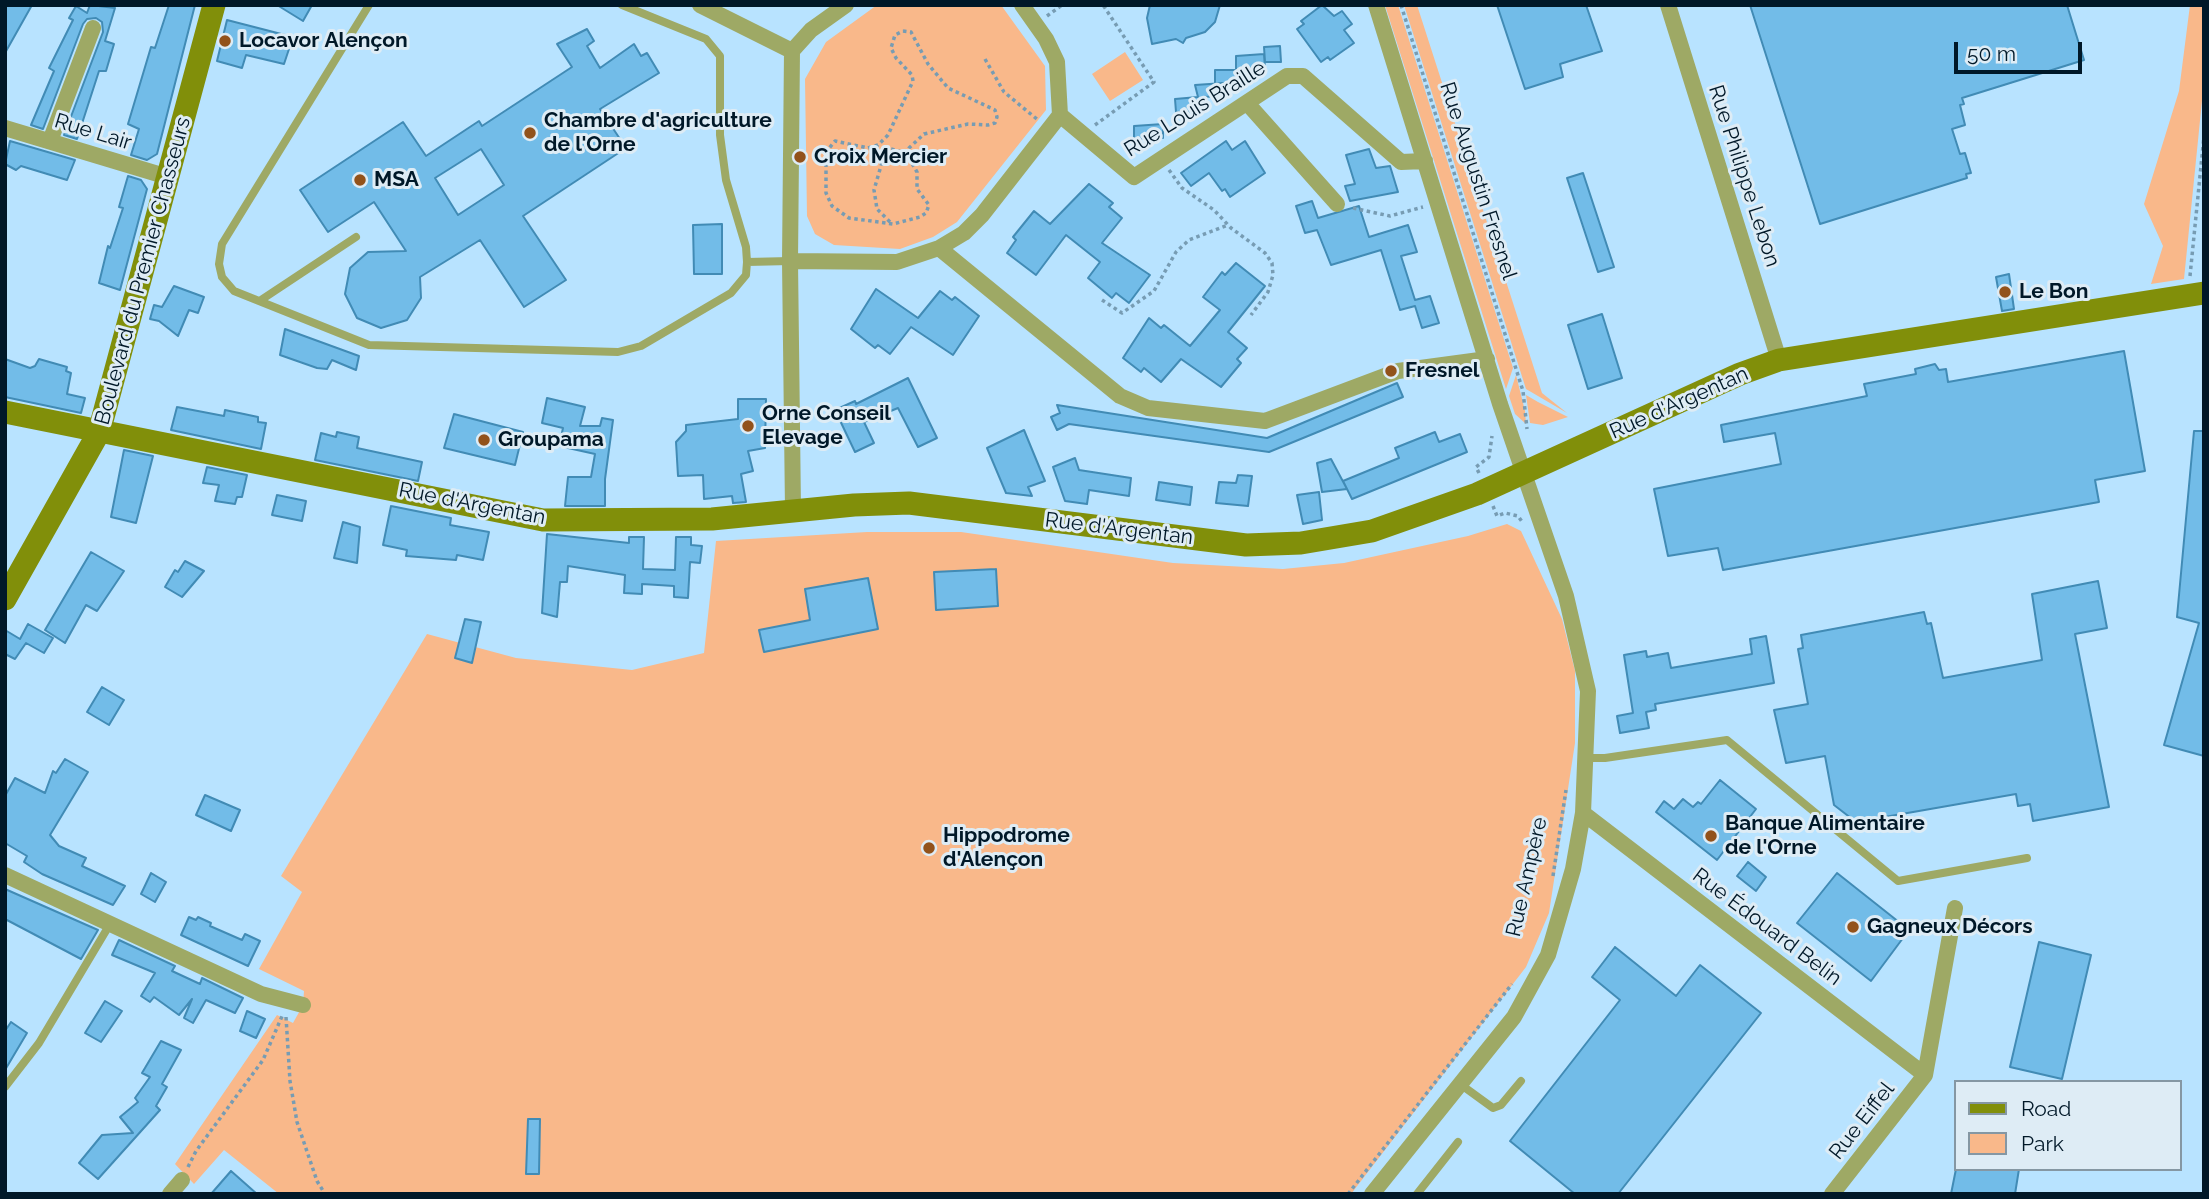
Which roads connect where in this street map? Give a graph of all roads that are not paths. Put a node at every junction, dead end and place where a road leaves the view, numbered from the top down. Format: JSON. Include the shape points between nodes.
{"nodes":[{"id":1,"x":214,"y":5,"type":"edge"},
{"id":2,"x":369,"y":5,"type":"edge"},
{"id":3,"x":622,"y":5,"type":"edge"},
{"id":4,"x":700,"y":5,"type":"edge"},
{"id":5,"x":846,"y":5,"type":"edge"},
{"id":6,"x":1022,"y":5,"type":"edge"},
{"id":7,"x":1376,"y":5,"type":"edge"},
{"id":8,"x":1668,"y":5,"type":"edge"},
{"id":9,"x":93,"y":28,"type":"dead end"},
{"id":10,"x":792,"y":51,"type":"junction"},
{"id":11,"x":1247,"y":103,"type":"junction"},
{"id":12,"x":1060,"y":115,"type":"junction"},
{"id":13,"x":5,"y":128,"type":"edge"},
{"id":14,"x":50,"y":141,"type":"junction"},
{"id":15,"x":1425,"y":161,"type":"junction"},
{"id":16,"x":168,"y":177,"type":"junction"},
{"id":17,"x":1337,"y":204,"type":"road end"},
{"id":18,"x":356,"y":237,"type":"dead end"},
{"id":19,"x":939,"y":248,"type":"junction"},
{"id":20,"x":790,"y":261,"type":"junction"},
{"id":21,"x":747,"y":262,"type":"junction"},
{"id":22,"x":2196,"y":294,"type":"edge"},
{"id":23,"x":261,"y":300,"type":"junction"},
{"id":24,"x":1488,"y":359,"type":"junction"},
{"id":25,"x":1779,"y":360,"type":"junction"},
{"id":26,"x":5,"y":412,"type":"edge"},
{"id":27,"x":99,"y":432,"type":"junction"},
{"id":28,"x":1525,"y":473,"type":"junction"},
{"id":29,"x":793,"y":510,"type":"junction"},
{"id":30,"x":5,"y":599,"type":"edge"},
{"id":31,"x":1585,"y":758,"type":"junction"},
{"id":32,"x":1583,"y":813,"type":"junction"},
{"id":33,"x":2027,"y":858,"type":"dead end"},
{"id":34,"x":5,"y":875,"type":"edge"},
{"id":35,"x":1955,"y":908,"type":"dead end"},
{"id":36,"x":110,"y":924,"type":"junction"},
{"id":37,"x":303,"y":1005,"type":"dead end"},
{"id":38,"x":1925,"y":1075,"type":"junction"},
{"id":39,"x":1521,"y":1081,"type":"dead end"},
{"id":40,"x":1460,"y":1084,"type":"junction"},
{"id":41,"x":5,"y":1087,"type":"edge"},
{"id":42,"x":1458,"y":1142,"type":"dead end"},
{"id":43,"x":182,"y":1180,"type":"road end"},
{"id":44,"x":170,"y":1194,"type":"edge"},
{"id":45,"x":1372,"y":1194,"type":"edge"},
{"id":46,"x":1417,"y":1194,"type":"edge"},
{"id":47,"x":1832,"y":1194,"type":"edge"}],
"edges":[{"from":1,"to":16,"type":"main road","name":"Boulevard du Premier Chasseurs"},
{"from":2,"to":23,"type":"lane","via":[[222,244],[222,277],[234,291]]},
{"from":3,"to":21,"type":"lane","via":[[706,39],[720,56],[720,135]]},
{"from":4,"to":10,"type":"street"},
{"from":5,"to":10,"type":"street","via":[[811,30]]},
{"from":6,"to":12,"type":"street","via":[[1057,62]]},
{"from":7,"to":15,"type":"street","name":"Rue Augustin Fresnel"},
{"from":8,"to":25,"type":"street","name":"Rue Philippe Lebon"},
{"from":9,"to":14,"type":"street"},
{"from":10,"to":20,"type":"street"},
{"from":11,"to":12,"type":"street","name":"Rue Louis Braille","via":[[1134,177]]},
{"from":11,"to":15,"type":"street","name":"Rue Louis Braille","via":[[1287,76],[1303,76],[1401,162]]},
{"from":11,"to":17,"type":"street"},
{"from":12,"to":19,"type":"street","via":[[982,215]]},
{"from":13,"to":14,"type":"street","name":"Rue Lair"},
{"from":14,"to":16,"type":"street","name":"Rue Lair"},
{"from":15,"to":24,"type":"street","name":"Rue Augustin Fresnel"},
{"from":16,"to":27,"type":"main road","name":"Boulevard du Premier Chasseurs"},
{"from":18,"to":23,"type":"lane"},
{"from":19,"to":20,"type":"street","via":[[897,262]]},
{"from":19,"to":24,"type":"street","via":[[1120,396],[1148,408],[1265,421],[1398,371]]},
{"from":20,"to":21,"type":"lane"},
{"from":20,"to":29,"type":"street"},
{"from":21,"to":23,"type":"lane","via":[[746,275],[731,293],[641,346],[618,352],[369,345]]},
{"from":22,"to":25,"type":"main road","name":"Rue d'Argentan"},
{"from":24,"to":28,"type":"street","name":"Rue Augustin Fresnel"},
{"from":25,"to":28,"type":"main road","name":"Rue d'Argentan"},
{"from":26,"to":27,"type":"main road","name":"Rue d'Argentan"},
{"from":27,"to":29,"type":"main road","name":"Rue d'Argentan","via":[[543,520],[675,520]]},
{"from":27,"to":30,"type":"main road","name":"Boulevard du Premier Chasseurs"},
{"from":28,"to":29,"type":"main road","name":"Rue d'Argentan","via":[[1371,531],[1301,543],[1234,543],[909,503]]},
{"from":28,"to":31,"type":"street","name":"Rue Ampère","via":[[1582,657],[1588,691]]},
{"from":31,"to":32,"type":"street","name":"Rue Ampère"},
{"from":31,"to":33,"type":"lane","via":[[1727,740],[1898,881]]},
{"from":32,"to":38,"type":"street","name":"Rue Édouard Belin"},
{"from":32,"to":40,"type":"street","name":"Rue Ampère","via":[[1573,869],[1548,954],[1514,1017]]},
{"from":34,"to":36,"type":"street"},
{"from":35,"to":38,"type":"street"},
{"from":36,"to":37,"type":"street","via":[[261,995]]},
{"from":36,"to":41,"type":"lane","via":[[39,1043]]},
{"from":38,"to":47,"type":"street","name":"Rue Eiffel"},
{"from":39,"to":40,"type":"lane","via":[[1493,1108]]},
{"from":40,"to":45,"type":"street","name":"Rue Ampère"},
{"from":42,"to":46,"type":"lane"},
{"from":43,"to":44,"type":"street"}]}
